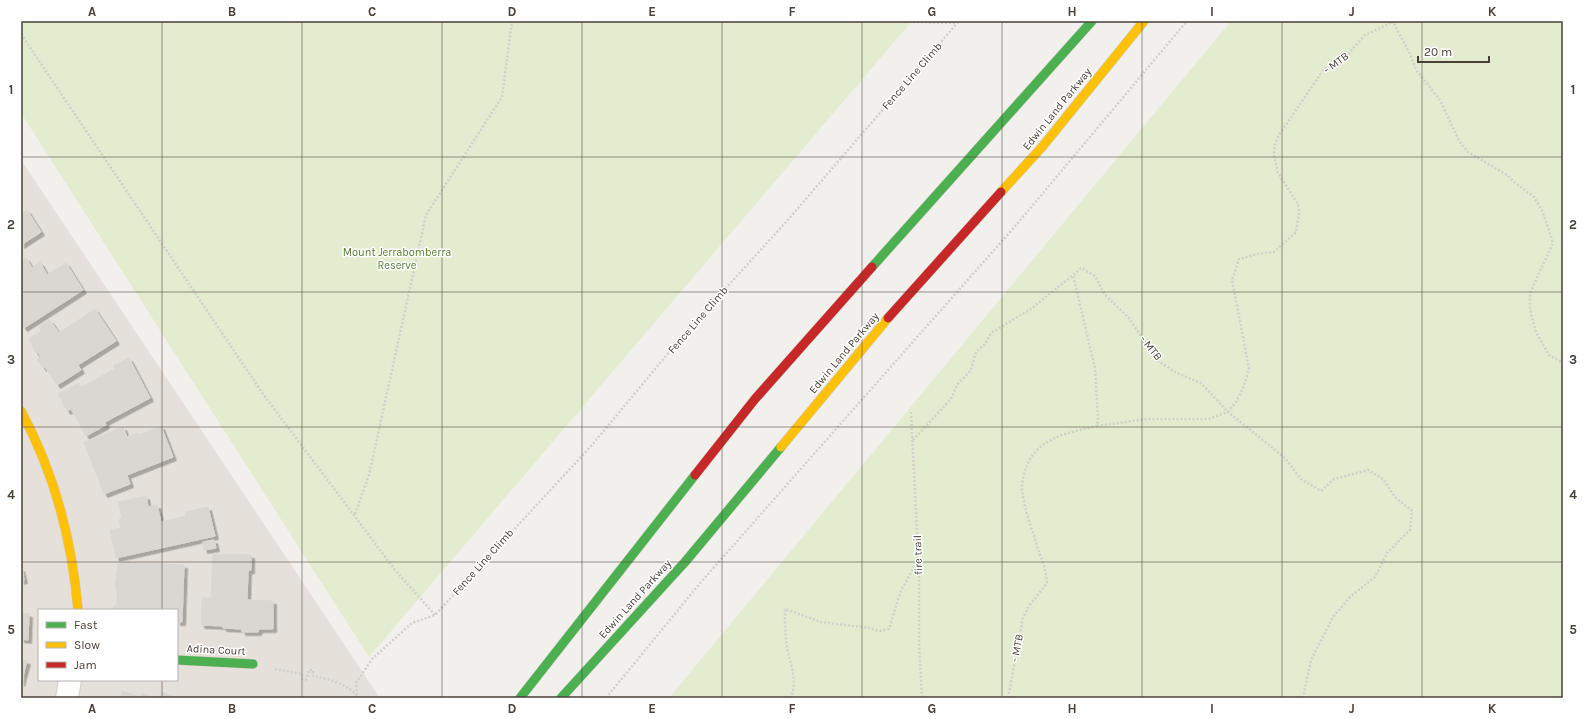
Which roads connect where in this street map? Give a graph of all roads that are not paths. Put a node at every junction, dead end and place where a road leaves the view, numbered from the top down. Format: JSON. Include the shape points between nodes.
{"nodes":[{"id":1,"x":1092,"y":21,"type":"edge"},
{"id":2,"x":1144,"y":21,"type":"edge"},
{"id":3,"x":21,"y":411,"type":"edge"},
{"id":4,"x":78,"y":609,"type":"edge"},
{"id":5,"x":178,"y":660,"type":"edge"},
{"id":6,"x":253,"y":664,"type":"road end"},
{"id":7,"x":70,"y":681,"type":"edge"},
{"id":8,"x":67,"y":698,"type":"edge"},
{"id":9,"x":520,"y":698,"type":"edge"},
{"id":10,"x":561,"y":698,"type":"edge"}],
"edges":[{"from":1,"to":9,"type":"main road","via":[[756,399]]},
{"from":2,"to":10,"type":"main road","name":"Edwin Land Parkway","via":[[1042,148],[870,339],[685,562]]},
{"from":3,"to":4,"type":"main road","via":[[47,465],[62,510],[71,546]]},
{"from":5,"to":6,"type":"main road","name":"Adina Court"},
{"from":7,"to":8,"type":"street"}]}
